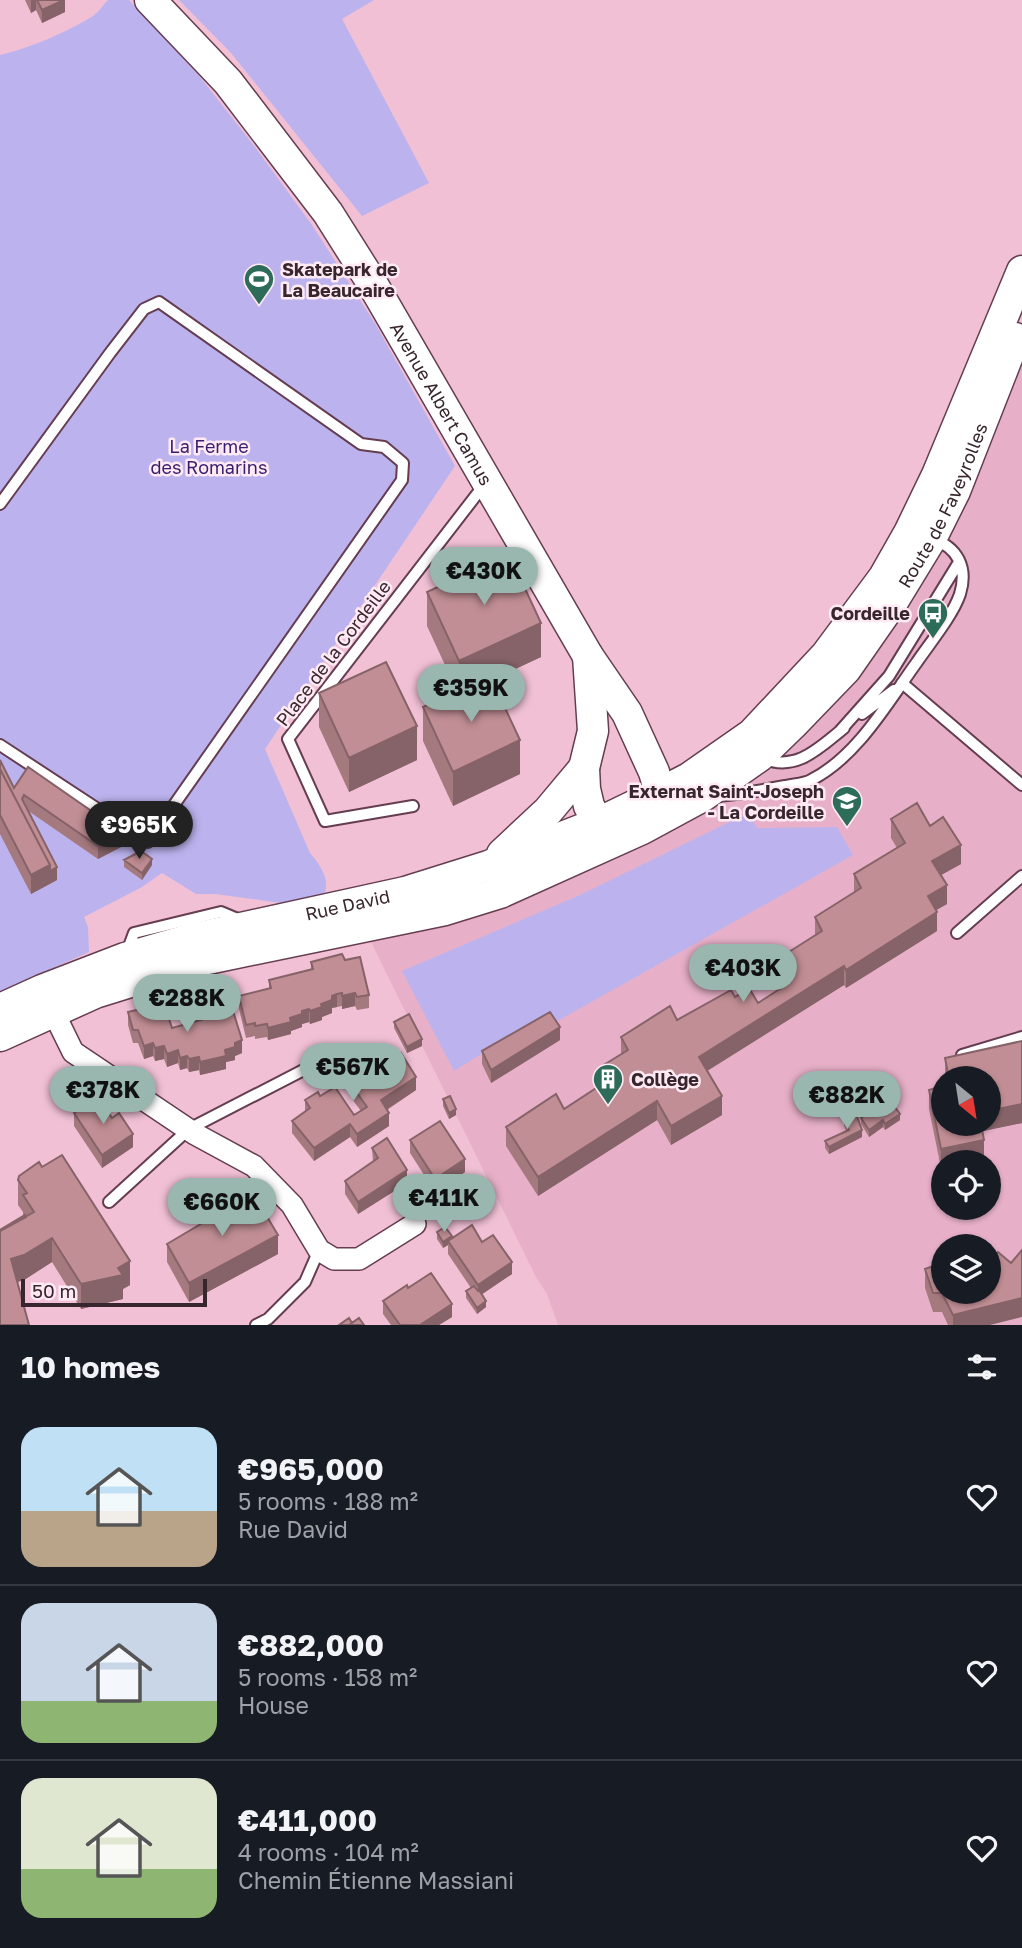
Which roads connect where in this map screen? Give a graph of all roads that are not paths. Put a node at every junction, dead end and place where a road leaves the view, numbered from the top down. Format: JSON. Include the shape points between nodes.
{"nodes":[{"id":1,"x":149,"y":0,"type":"edge"},
{"id":2,"x":1022,"y":271,"type":"edge"},
{"id":3,"x":1022,"y":320,"type":"edge"},
{"id":4,"x":488,"y":480,"type":"junction"},
{"id":5,"x":0,"y":504,"type":"edge"},
{"id":6,"x":930,"y":539,"type":"junction"},
{"id":7,"x":959,"y":562,"type":"junction"},
{"id":8,"x":884,"y":577,"type":"junction"},
{"id":9,"x":588,"y":656,"type":"junction"},
{"id":10,"x":902,"y":684,"type":"junction"},
{"id":11,"x":840,"y":732,"type":"junction"},
{"id":12,"x":0,"y":745,"type":"edge"},
{"id":13,"x":756,"y":745,"type":"junction"},
{"id":14,"x":584,"y":768,"type":"junction"},
{"id":15,"x":1022,"y":785,"type":"edge"},
{"id":16,"x":696,"y":787,"type":"junction"},
{"id":17,"x":660,"y":793,"type":"junction"},
{"id":18,"x":413,"y":806,"type":"dead end"},
{"id":19,"x":598,"y":823,"type":"junction"},
{"id":20,"x":642,"y":829,"type":"junction"},
{"id":21,"x":488,"y":866,"type":"junction"},
{"id":22,"x":1022,"y":876,"type":"edge"},
{"id":23,"x":957,"y":933,"type":"dead end"},
{"id":24,"x":48,"y":1001,"type":"junction"},
{"id":25,"x":0,"y":1009,"type":"edge"},
{"id":26,"x":0,"y":1036,"type":"edge"},
{"id":27,"x":1022,"y":1037,"type":"edge"},
{"id":28,"x":962,"y":1055,"type":"edge"},
{"id":29,"x":321,"y":1062,"type":"dead end"},
{"id":30,"x":189,"y":1129,"type":"junction"},
{"id":31,"x":109,"y":1202,"type":"dead end"},
{"id":32,"x":415,"y":1224,"type":"dead end"},
{"id":33,"x":319,"y":1250,"type":"junction"},
{"id":34,"x":256,"y":1325,"type":"edge"}],
"edges":[{"from":1,"to":4,"type":"main road","name":"Avenue Albert Camus","via":[[228,82],[328,213]]},
{"from":2,"to":8,"type":"main road","name":"Route de Faveyrolles","via":[[937,475]]},
{"from":3,"to":6,"type":"main road","name":"Route de Faveyrolles","via":[[955,491]]},
{"from":4,"to":9,"type":"main road","name":"Avenue Albert Camus"},
{"from":4,"to":18,"type":"lane","name":"Place de la Cordeille","via":[[288,739],[325,821]]},
{"from":5,"to":12,"type":"lane","via":[[144,309],[159,302],[361,444],[384,447],[403,463],[402,480],[148,842]]},
{"from":6,"to":7,"type":"lane","via":[[951,548]]},
{"from":6,"to":8,"type":"lane"},
{"from":6,"to":13,"type":"main road","name":"Route de Faveyrolles","via":[[846,669]]},
{"from":7,"to":10,"type":"lane","via":[[962,578],[956,603]]},
{"from":7,"to":11,"type":"lane","via":[[889,676]]},
{"from":8,"to":13,"type":"main road","name":"Route de Faveyrolles"},
{"from":9,"to":14,"type":"main road","name":"Avenue Albert Camus","via":[[593,731]]},
{"from":9,"to":17,"type":"main road","name":"Avenue Albert Camus","via":[[627,713]]},
{"from":10,"to":11,"type":"lane"},
{"from":10,"to":15,"type":"lane"},
{"from":10,"to":16,"type":"lane","via":[[836,765],[809,782],[731,795]]},
{"from":11,"to":13,"type":"lane","via":[[802,759],[780,763],[766,760]]},
{"from":13,"to":16,"type":"main road","name":"Route de Faveyrolles"},
{"from":14,"to":19,"type":"main road","name":"Avenue Albert Camus","via":[[589,806]]},
{"from":14,"to":21,"type":"main road","name":"Avenue Albert Camus","via":[[548,811]]},
{"from":16,"to":17,"type":"main road","name":"Rue David"},
{"from":16,"to":20,"type":"main road","name":"Route de Faveyrolles"},
{"from":17,"to":19,"type":"main road","name":"Rue David"},
{"from":17,"to":20,"type":"main road"},
{"from":19,"to":20,"type":"main road","via":[[616,829]]},
{"from":19,"to":21,"type":"main road","name":"Rue David"},
{"from":20,"to":24,"type":"main road","name":"Rue David","via":[[500,893],[445,910],[198,961],[95,993]]},
{"from":21,"to":24,"type":"main road","name":"Rue David","via":[[405,892],[125,958]]},
{"from":22,"to":23,"type":"lane"},
{"from":24,"to":25,"type":"main road","name":"Rue David"},
{"from":24,"to":26,"type":"main road","name":"Rue David"},
{"from":24,"to":30,"type":"street","via":[[73,1052]]},
{"from":27,"to":28,"type":"lane"},
{"from":29,"to":30,"type":"lane"},
{"from":30,"to":31,"type":"lane"},
{"from":30,"to":33,"type":"street","via":[[254,1166],[292,1205]]},
{"from":32,"to":33,"type":"street","via":[[359,1259],[334,1259]]},
{"from":33,"to":34,"type":"lane","via":[[304,1282],[268,1319]]}]}
